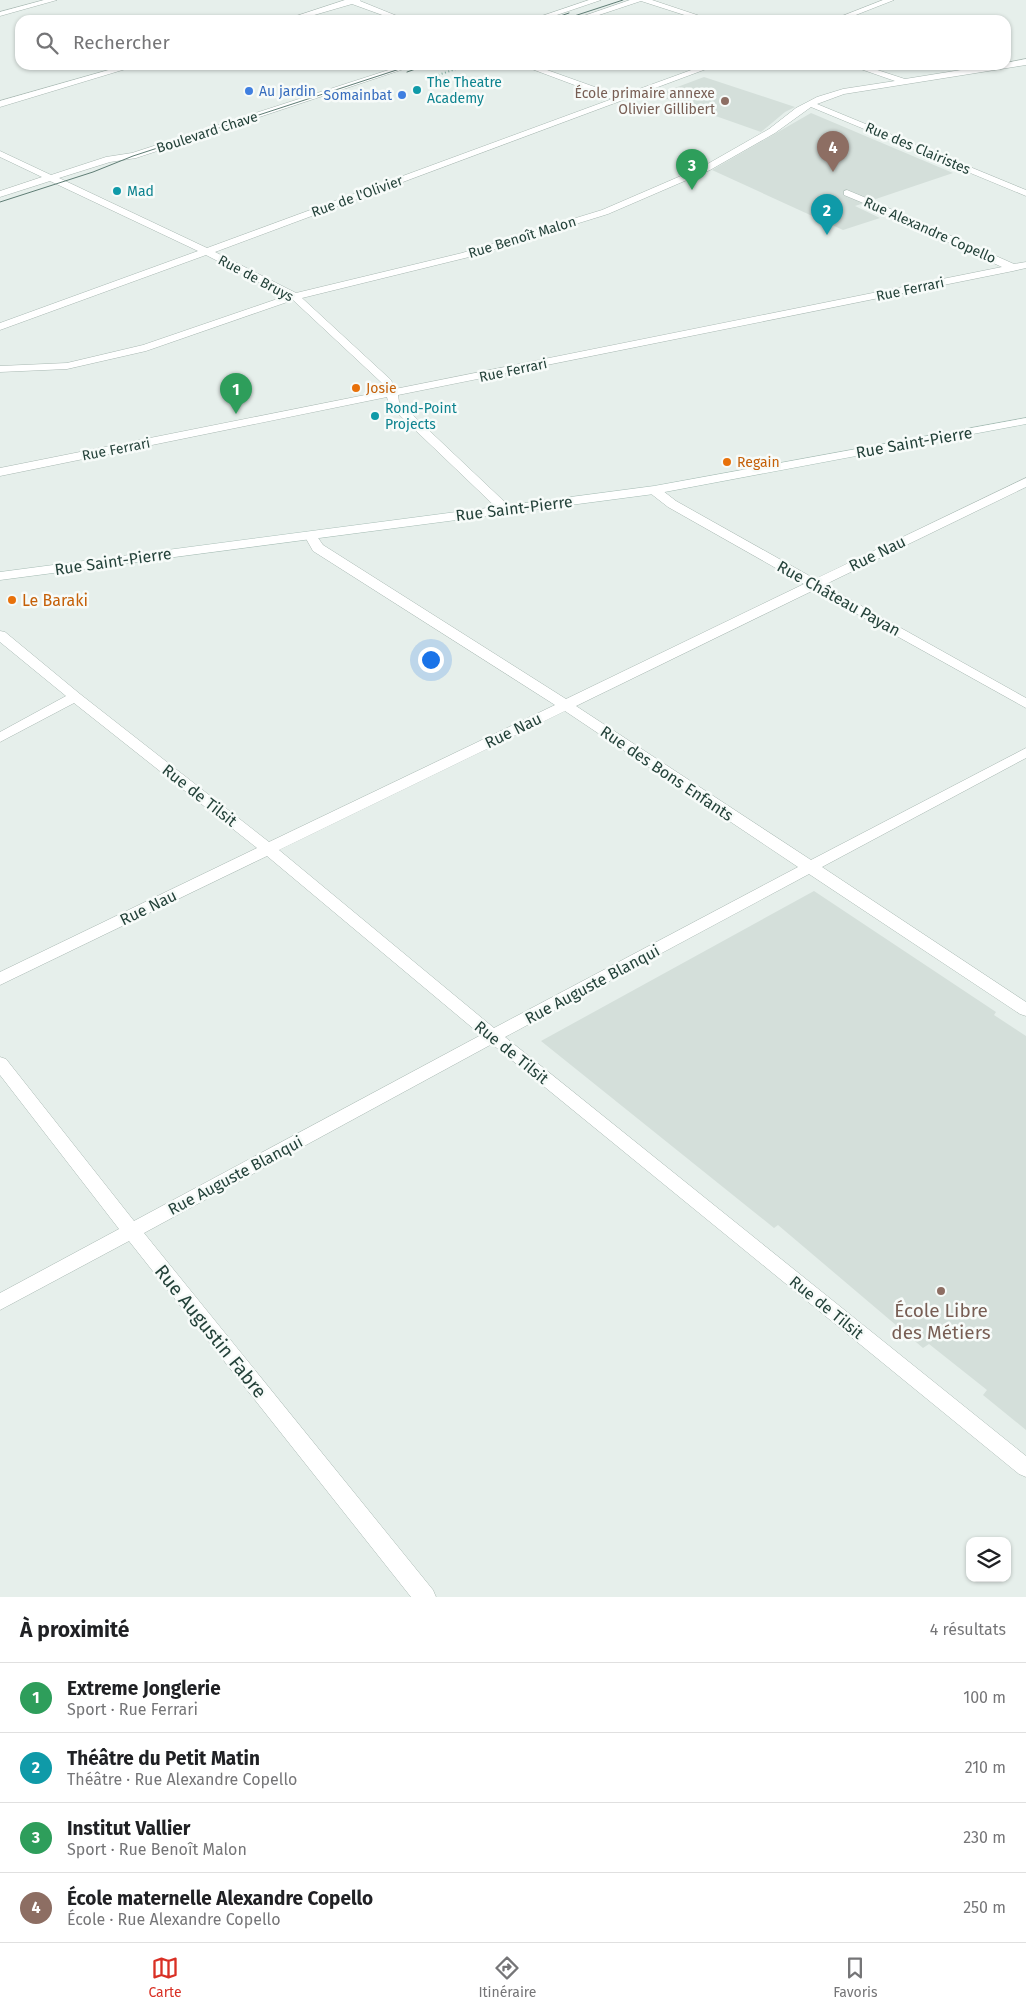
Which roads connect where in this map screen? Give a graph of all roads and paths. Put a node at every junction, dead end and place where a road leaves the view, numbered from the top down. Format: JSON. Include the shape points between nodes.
{"nodes":[{"id":1,"x":53,"y":0,"type":"edge"},
{"id":2,"x":353,"y":0,"type":"edge"},
{"id":3,"x":596,"y":0,"type":"edge"},
{"id":4,"x":638,"y":0,"type":"edge"},
{"id":5,"x":644,"y":0,"type":"edge"},
{"id":6,"x":890,"y":0,"type":"edge"},
{"id":7,"x":0,"y":14,"type":"edge"},
{"id":8,"x":304,"y":15,"type":"edge"},
{"id":9,"x":390,"y":15,"type":"edge"},
{"id":10,"x":550,"y":15,"type":"edge"},
{"id":11,"x":592,"y":15,"type":"edge"},
{"id":12,"x":692,"y":15,"type":"edge"},
{"id":13,"x":850,"y":15,"type":"edge"},
{"id":14,"x":1026,"y":62,"type":"edge"},
{"id":15,"x":1011,"y":64,"type":"edge"},
{"id":16,"x":118,"y":70,"type":"edge"},
{"id":17,"x":397,"y":70,"type":"edge"},
{"id":18,"x":539,"y":70,"type":"edge"},
{"id":19,"x":699,"y":70,"type":"edge"},
{"id":20,"x":869,"y":70,"type":"edge"},
{"id":21,"x":975,"y":70,"type":"edge"},
{"id":22,"x":904,"y":81,"type":"junction"},
{"id":23,"x":619,"y":99,"type":"junction"},
{"id":24,"x":0,"y":104,"type":"edge"},
{"id":25,"x":810,"y":104,"type":"junction"},
{"id":26,"x":0,"y":154,"type":"edge"},
{"id":27,"x":50,"y":178,"type":"junction"},
{"id":28,"x":847,"y":192,"type":"dead end"},
{"id":29,"x":1026,"y":193,"type":"edge"},
{"id":30,"x":0,"y":194,"type":"edge"},
{"id":31,"x":208,"y":252,"type":"junction"},
{"id":32,"x":1026,"y":265,"type":"edge"},
{"id":33,"x":1013,"y":268,"type":"junction"},
{"id":34,"x":294,"y":296,"type":"junction"},
{"id":35,"x":0,"y":328,"type":"edge"},
{"id":36,"x":0,"y":369,"type":"edge"},
{"id":37,"x":392,"y":394,"type":"junction"},
{"id":38,"x":1026,"y":422,"type":"edge"},
{"id":39,"x":0,"y":472,"type":"edge"},
{"id":40,"x":1026,"y":482,"type":"edge"},
{"id":41,"x":654,"y":490,"type":"junction"},
{"id":42,"x":505,"y":509,"type":"junction"},
{"id":43,"x":310,"y":535,"type":"junction"},
{"id":44,"x":0,"y":576,"type":"edge"},
{"id":45,"x":813,"y":584,"type":"junction"},
{"id":46,"x":0,"y":635,"type":"edge"},
{"id":47,"x":75,"y":698,"type":"junction"},
{"id":48,"x":1026,"y":704,"type":"edge"},
{"id":49,"x":565,"y":705,"type":"junction"},
{"id":50,"x":0,"y":738,"type":"edge"},
{"id":51,"x":1026,"y":752,"type":"edge"},
{"id":52,"x":269,"y":849,"type":"junction"},
{"id":53,"x":810,"y":868,"type":"junction"},
{"id":54,"x":0,"y":978,"type":"edge"},
{"id":55,"x":1026,"y":1010,"type":"edge"},
{"id":56,"x":494,"y":1037,"type":"junction"},
{"id":57,"x":0,"y":1063,"type":"edge"},
{"id":58,"x":132,"y":1230,"type":"junction"},
{"id":59,"x":0,"y":1302,"type":"edge"},
{"id":60,"x":1026,"y":1468,"type":"edge"},
{"id":61,"x":425,"y":1597,"type":"edge"}],
"edges":[{"from":1,"to":7,"type":"street"},
{"from":2,"to":8,"type":"street"},
{"from":2,"to":9,"type":"street"},
{"from":3,"to":10,"type":"street"},
{"from":4,"to":11,"type":"street"},
{"from":5,"to":12,"type":"street"},
{"from":6,"to":13,"type":"street"},
{"from":14,"to":15,"type":"street","name":"Rue Benoît Malon"},
{"from":16,"to":24,"type":"street"},
{"from":17,"to":27,"type":"street","name":"Boulevard Chave","via":[[133,156],[109,159]]},
{"from":18,"to":23,"type":"street"},
{"from":19,"to":23,"type":"street","name":"Rue de l'Olivier"},
{"from":20,"to":22,"type":"street"},
{"from":21,"to":22,"type":"street","name":"Rue Benoît Malon"},
{"from":22,"to":25,"type":"street","name":"Rue Benoît Malon","via":[[842,92]]},
{"from":23,"to":31,"type":"street","name":"Rue de l'Olivier"},
{"from":25,"to":29,"type":"street","name":"Rue des Clairistes"},
{"from":25,"to":34,"type":"street","name":"Rue Benoît Malon","via":[[708,168],[605,212],[465,255]]},
{"from":26,"to":27,"type":"street","name":"Rue de Bruys"},
{"from":27,"to":30,"type":"street","name":"Boulevard Chave"},
{"from":27,"to":31,"type":"street","name":"Rue de Bruys"},
{"from":28,"to":33,"type":"street","name":"Rue Alexandre Copello"},
{"from":31,"to":34,"type":"street","name":"Rue de Bruys"},
{"from":31,"to":35,"type":"street","name":"Rue de l'Olivier"},
{"from":32,"to":33,"type":"street","name":"Rue Ferrari"},
{"from":33,"to":37,"type":"street","name":"Rue Ferrari"},
{"from":34,"to":36,"type":"street","name":"Rue Benoît Malon","via":[[146,348],[67,366]]},
{"from":34,"to":37,"type":"street","name":"Rue de Bruys","via":[[387,382]]},
{"from":37,"to":39,"type":"street","name":"Rue Ferrari"},
{"from":37,"to":42,"type":"street","name":"Rue de Bruys","via":[[393,403]]},
{"from":38,"to":41,"type":"street","name":"Rue Saint-Pierre"},
{"from":40,"to":45,"type":"street","name":"Rue Nau"},
{"from":41,"to":42,"type":"street","name":"Rue Saint-Pierre"},
{"from":41,"to":45,"type":"street","name":"Rue Château Payan","via":[[672,504]]},
{"from":42,"to":43,"type":"street","name":"Rue Saint-Pierre"},
{"from":43,"to":44,"type":"street","name":"Rue Saint-Pierre"},
{"from":43,"to":49,"type":"street","name":"Rue des Bons Enfants","via":[[318,548]]},
{"from":45,"to":48,"type":"street","name":"Rue Château Payan"},
{"from":45,"to":49,"type":"street","name":"Rue Nau"},
{"from":46,"to":47,"type":"street","name":"Rue de Tilsit"},
{"from":47,"to":50,"type":"street"},
{"from":47,"to":52,"type":"street","name":"Rue de Tilsit"},
{"from":49,"to":52,"type":"street","name":"Rue Nau"},
{"from":49,"to":53,"type":"street","name":"Rue des Bons Enfants"},
{"from":51,"to":53,"type":"street","name":"Rue Auguste Blanqui"},
{"from":52,"to":54,"type":"street","name":"Rue Nau"},
{"from":52,"to":56,"type":"street","name":"Rue de Tilsit"},
{"from":53,"to":55,"type":"street","name":"Rue des Bons Enfants"},
{"from":53,"to":56,"type":"street","name":"Rue Auguste Blanqui"},
{"from":56,"to":58,"type":"street","name":"Rue Auguste Blanqui"},
{"from":56,"to":60,"type":"street","name":"Rue de Tilsit"},
{"from":57,"to":58,"type":"street","name":"Rue Augustin Fabre"},
{"from":58,"to":59,"type":"street","name":"Rue Auguste Blanqui"},
{"from":58,"to":61,"type":"street","name":"Rue Augustin Fabre"}]}
